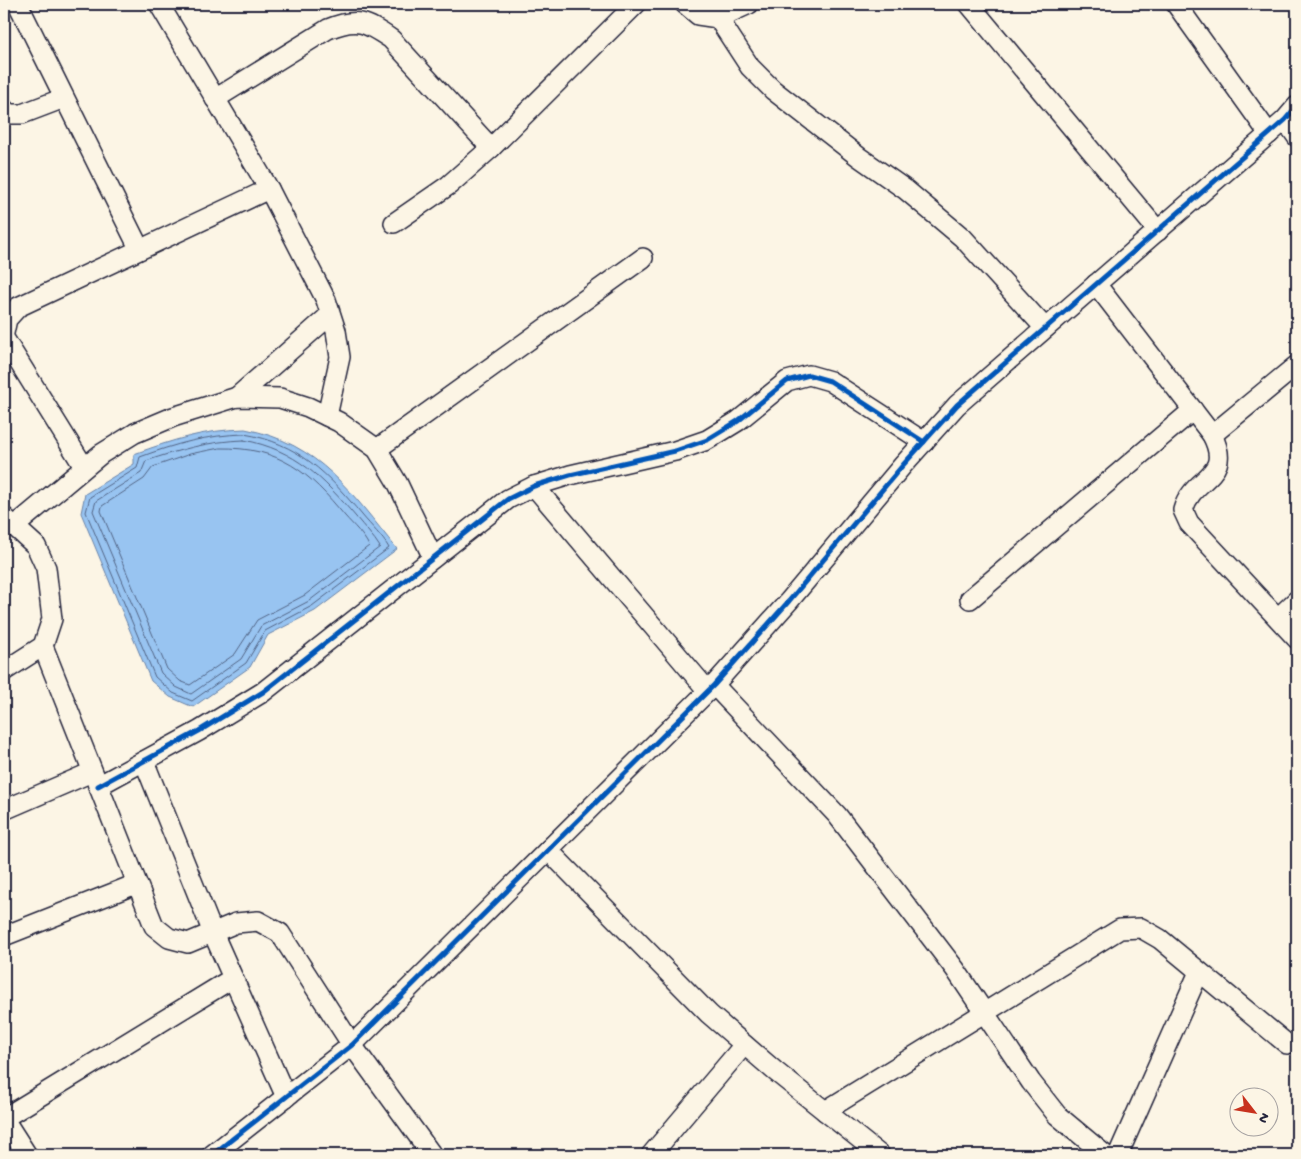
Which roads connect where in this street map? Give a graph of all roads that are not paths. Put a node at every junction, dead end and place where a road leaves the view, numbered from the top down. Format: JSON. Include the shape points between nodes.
{"nodes":[{"id":1,"x":18,"y":4,"type":"edge"},
{"id":2,"x":159,"y":4,"type":"edge"},
{"id":3,"x":636,"y":4,"type":"edge"},
{"id":4,"x":685,"y":4,"type":"edge"},
{"id":5,"x":749,"y":4,"type":"edge"},
{"id":6,"x":970,"y":4,"type":"edge"},
{"id":7,"x":1176,"y":4,"type":"edge"},
{"id":8,"x":718,"y":18,"type":"junction"},
{"id":9,"x":64,"y":98,"type":"junction"},
{"id":10,"x":215,"y":98,"type":"junction"},
{"id":11,"x":4,"y":109,"type":"edge"},
{"id":12,"x":1291,"y":113,"type":"edge"},
{"id":13,"x":1270,"y":134,"type":"junction"},
{"id":14,"x":1297,"y":137,"type":"edge"},
{"id":15,"x":491,"y":148,"type":"junction"},
{"id":16,"x":269,"y":189,"type":"junction"},
{"id":17,"x":394,"y":223,"type":"dead end"},
{"id":18,"x":1158,"y":231,"type":"junction"},
{"id":19,"x":140,"y":248,"type":"junction"},
{"id":20,"x":643,"y":258,"type":"dead end"},
{"id":21,"x":1096,"y":284,"type":"junction"},
{"id":22,"x":330,"y":315,"type":"junction"},
{"id":23,"x":1045,"y":328,"type":"junction"},
{"id":24,"x":4,"y":332,"type":"edge"},
{"id":25,"x":4,"y":338,"type":"edge"},
{"id":26,"x":1297,"y":365,"type":"edge"},
{"id":27,"x":237,"y":397,"type":"junction"},
{"id":28,"x":1193,"y":410,"type":"junction"},
{"id":29,"x":327,"y":416,"type":"junction"},
{"id":30,"x":1212,"y":435,"type":"junction"},
{"id":31,"x":924,"y":442,"type":"junction"},
{"id":32,"x":377,"y":449,"type":"junction"},
{"id":33,"x":84,"y":467,"type":"junction"},
{"id":34,"x":534,"y":486,"type":"junction"},
{"id":35,"x":9,"y":521,"type":"edge"},
{"id":36,"x":433,"y":558,"type":"junction"},
{"id":37,"x":970,"y":599,"type":"dead end"},
{"id":38,"x":1297,"y":600,"type":"edge"},
{"id":39,"x":1278,"y":618,"type":"junction"},
{"id":40,"x":1297,"y":639,"type":"edge"},
{"id":41,"x":43,"y":646,"type":"junction"},
{"id":42,"x":4,"y":671,"type":"edge"},
{"id":43,"x":711,"y":688,"type":"junction"},
{"id":44,"x":144,"y":761,"type":"junction"},
{"id":45,"x":95,"y":779,"type":"junction"},
{"id":46,"x":4,"y":810,"type":"edge"},
{"id":47,"x":548,"y":850,"type":"junction"},
{"id":48,"x":136,"y":884,"type":"junction"},
{"id":49,"x":213,"y":933,"type":"junction"},
{"id":50,"x":4,"y":936,"type":"edge"},
{"id":51,"x":1200,"y":972,"type":"junction"},
{"id":52,"x":233,"y":978,"type":"junction"},
{"id":53,"x":984,"y":1012,"type":"junction"},
{"id":54,"x":1287,"y":1044,"type":"dead end"},
{"id":55,"x":352,"y":1045,"type":"junction"},
{"id":56,"x":744,"y":1045,"type":"junction"},
{"id":57,"x":286,"y":1096,"type":"junction"},
{"id":58,"x":825,"y":1111,"type":"junction"},
{"id":59,"x":6,"y":1127,"type":"edge"},
{"id":60,"x":27,"y":1155,"type":"edge"},
{"id":61,"x":212,"y":1155,"type":"edge"},
{"id":62,"x":431,"y":1155,"type":"edge"},
{"id":63,"x":651,"y":1155,"type":"edge"},
{"id":64,"x":880,"y":1155,"type":"edge"},
{"id":65,"x":1105,"y":1155,"type":"edge"},
{"id":66,"x":1118,"y":1155,"type":"edge"}],
"edges":[{"from":1,"to":9,"type":"street"},
{"from":2,"to":10,"type":"street"},
{"from":3,"to":15,"type":"street"},
{"from":4,"to":8,"type":"street","via":[[698,15]]},
{"from":5,"to":8,"type":"street"},
{"from":6,"to":18,"type":"street"},
{"from":7,"to":13,"type":"street"},
{"from":8,"to":23,"type":"street","via":[[750,67],[773,90],[957,232]]},
{"from":9,"to":11,"type":"street","via":[[22,114],[8,114]]},
{"from":9,"to":19,"type":"street"},
{"from":10,"to":15,"type":"street","via":[[328,29],[360,21],[391,39]]},
{"from":10,"to":16,"type":"street"},
{"from":12,"to":13,"type":"street"},
{"from":12,"to":14,"type":"street"},
{"from":13,"to":18,"type":"street"},
{"from":15,"to":17,"type":"street","via":[[448,185]]},
{"from":16,"to":19,"type":"street"},
{"from":16,"to":22,"type":"street","via":[[326,300]]},
{"from":18,"to":21,"type":"street"},
{"from":19,"to":24,"type":"street","via":[[18,307],[7,319]]},
{"from":20,"to":32,"type":"street"},
{"from":21,"to":23,"type":"street"},
{"from":21,"to":28,"type":"street"},
{"from":22,"to":27,"type":"street"},
{"from":22,"to":29,"type":"street","via":[[340,358]]},
{"from":23,"to":31,"type":"street","via":[[957,405]]},
{"from":25,"to":33,"type":"street"},
{"from":26,"to":30,"type":"street"},
{"from":27,"to":29,"type":"street","via":[[280,398]]},
{"from":27,"to":33,"type":"street","via":[[135,433]]},
{"from":28,"to":30,"type":"street"},
{"from":28,"to":37,"type":"street"},
{"from":29,"to":32,"type":"street"},
{"from":30,"to":39,"type":"street","via":[[1220,458],[1215,470],[1186,499],[1183,510],[1189,523]]},
{"from":31,"to":34,"type":"street","via":[[830,381],[809,375],[787,381],[738,421],[707,440]]},
{"from":31,"to":43,"type":"street"},
{"from":32,"to":36,"type":"street","via":[[398,484]]},
{"from":33,"to":35,"type":"street"},
{"from":34,"to":36,"type":"street","via":[[508,499]]},
{"from":34,"to":43,"type":"street"},
{"from":35,"to":41,"type":"street","via":[[36,546],[46,568],[52,618]]},
{"from":36,"to":44,"type":"street","via":[[263,692]]},
{"from":38,"to":39,"type":"street"},
{"from":39,"to":40,"type":"street"},
{"from":41,"to":42,"type":"street"},
{"from":41,"to":45,"type":"street"},
{"from":43,"to":47,"type":"street"},
{"from":43,"to":53,"type":"street","via":[[837,815]]},
{"from":44,"to":45,"type":"street"},
{"from":44,"to":49,"type":"street"},
{"from":45,"to":46,"type":"street"},
{"from":45,"to":48,"type":"street"},
{"from":47,"to":55,"type":"street"},
{"from":47,"to":56,"type":"street","via":[[679,986]]},
{"from":48,"to":49,"type":"street","via":[[154,926],[169,938],[188,943]]},
{"from":48,"to":50,"type":"street"},
{"from":49,"to":52,"type":"street"},
{"from":49,"to":55,"type":"street","via":[[236,923],[258,921],[280,933]]},
{"from":51,"to":53,"type":"street","via":[[1160,939],[1141,928],[1120,929]]},
{"from":51,"to":54,"type":"street"},
{"from":51,"to":66,"type":"street"},
{"from":52,"to":57,"type":"street"},
{"from":52,"to":59,"type":"street"},
{"from":53,"to":58,"type":"street"},
{"from":53,"to":65,"type":"street","via":[[1057,1115]]},
{"from":55,"to":57,"type":"street"},
{"from":55,"to":62,"type":"street"},
{"from":56,"to":58,"type":"street"},
{"from":56,"to":63,"type":"street"},
{"from":57,"to":61,"type":"street"},
{"from":58,"to":64,"type":"street"},
{"from":59,"to":60,"type":"street"}]}
